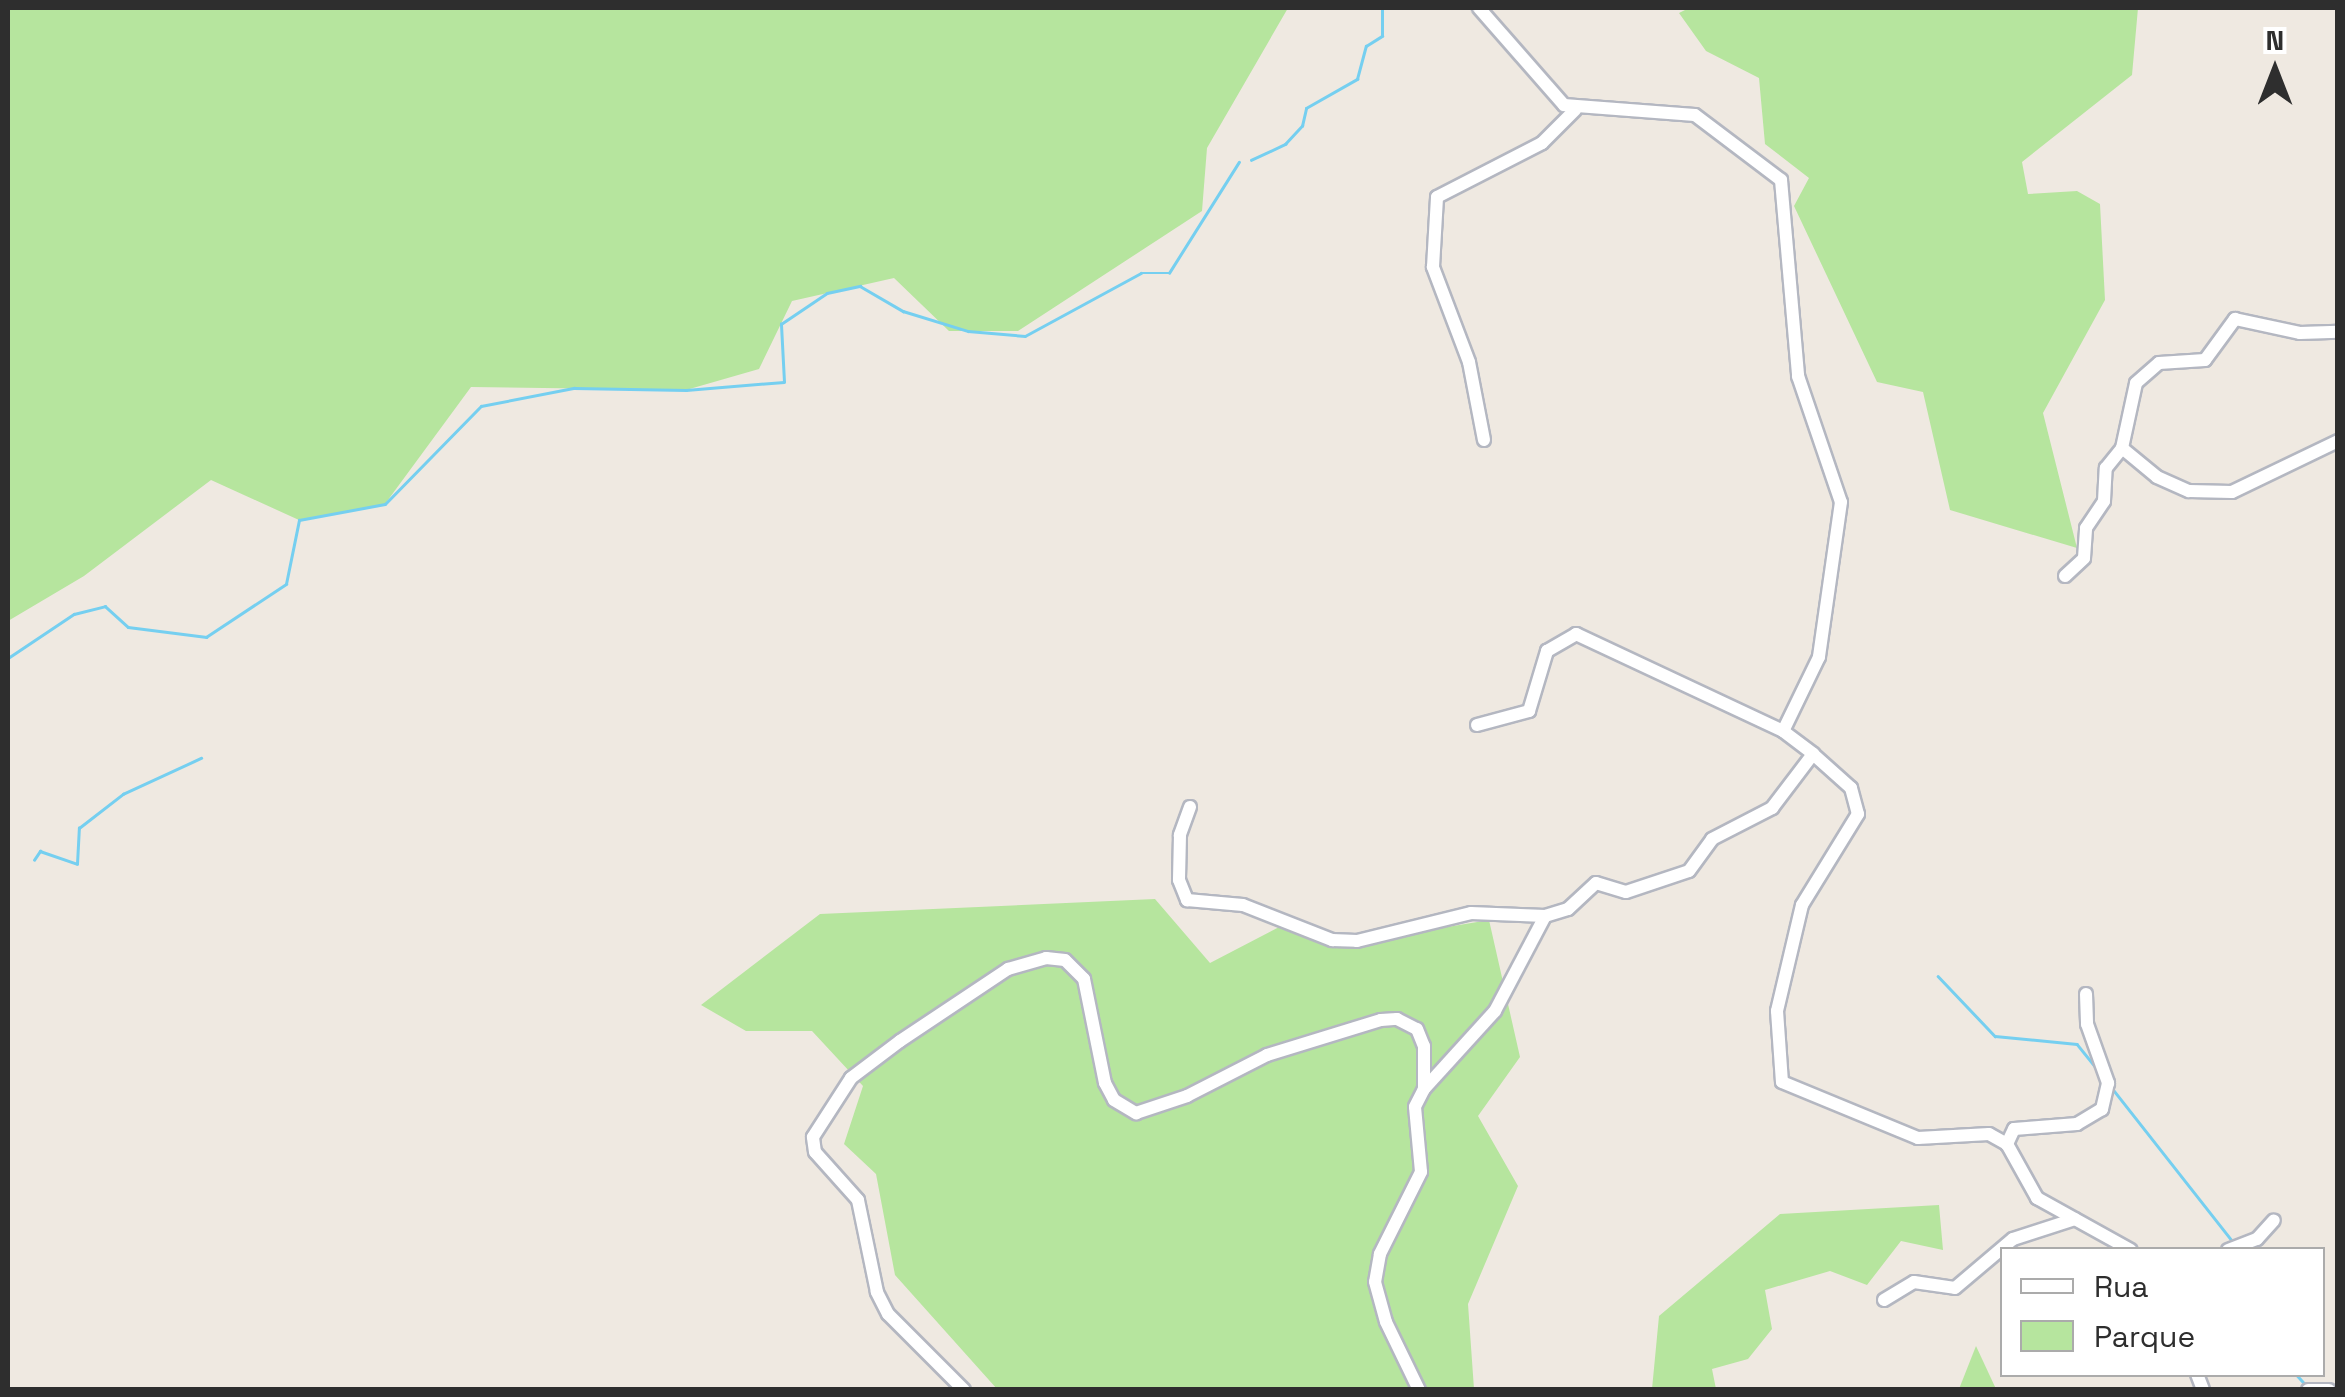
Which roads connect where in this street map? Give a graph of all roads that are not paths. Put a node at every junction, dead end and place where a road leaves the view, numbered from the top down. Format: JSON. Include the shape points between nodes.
{"nodes":[{"id":1,"x":1480,"y":8,"type":"edge"},
{"id":2,"x":1576,"y":110,"type":"junction"},
{"id":3,"x":2338,"y":332,"type":"edge"},
{"id":4,"x":1484,"y":440,"type":"dead end"},
{"id":5,"x":2338,"y":441,"type":"edge"},
{"id":6,"x":2122,"y":448,"type":"junction"},
{"id":7,"x":2065,"y":576,"type":"dead end"},
{"id":8,"x":1476,"y":725,"type":"dead end"},
{"id":9,"x":1783,"y":732,"type":"junction"},
{"id":10,"x":1813,"y":754,"type":"junction"},
{"id":11,"x":1190,"y":807,"type":"dead end"},
{"id":12,"x":1545,"y":916,"type":"junction"},
{"id":13,"x":2086,"y":994,"type":"dead end"},
{"id":14,"x":1424,"y":1090,"type":"junction"},
{"id":15,"x":2007,"y":1144,"type":"junction"},
{"id":16,"x":2078,"y":1219,"type":"junction"},
{"id":17,"x":2274,"y":1220,"type":"dead end"},
{"id":18,"x":2004,"y":1247,"type":"edge"},
{"id":19,"x":2126,"y":1247,"type":"edge"},
{"id":20,"x":2236,"y":1247,"type":"edge"},
{"id":21,"x":2000,"y":1250,"type":"edge"},
{"id":22,"x":1884,"y":1300,"type":"dead end"},
{"id":23,"x":964,"y":1390,"type":"edge"},
{"id":24,"x":1419,"y":1390,"type":"edge"},
{"id":25,"x":2308,"y":1390,"type":"edge"},
{"id":26,"x":2328,"y":1390,"type":"edge"}],
"edges":[{"from":1,"to":2,"type":"street","via":[[1553,95]]},
{"from":2,"to":4,"type":"street","via":[[1542,143],[1438,197],[1432,266],[1469,362]]},
{"from":2,"to":9,"type":"street","via":[[1695,115],[1783,184],[1798,376],[1841,502],[1819,657]]},
{"from":3,"to":6,"type":"street","via":[[2300,333],[2235,320],[2205,360],[2159,363],[2136,383]]},
{"from":5,"to":6,"type":"street","via":[[2232,492],[2189,492],[2157,477]]},
{"from":6,"to":7,"type":"street","via":[[2106,468],[2104,501],[2086,528],[2084,558]]},
{"from":8,"to":9,"type":"street","via":[[1529,711],[1548,651],[1576,634]]},
{"from":9,"to":10,"type":"street"},
{"from":10,"to":12,"type":"street","via":[[1772,808],[1712,839],[1689,871],[1626,892],[1596,883],[1568,909]]},
{"from":10,"to":15,"type":"street","via":[[1851,788],[1858,814],[1802,905],[1776,1011],[1782,1082],[1918,1138],[1988,1134]]},
{"from":11,"to":12,"type":"street","via":[[1180,835],[1178,880],[1190,901],[1243,904],[1311,936],[1357,941],[1454,915],[1524,910]]},
{"from":12,"to":14,"type":"street","via":[[1494,1011]]},
{"from":13,"to":15,"type":"street","via":[[2087,1024],[2108,1083],[2102,1109],[2078,1124],[2014,1129]]},
{"from":14,"to":23,"type":"street","via":[[1424,1039],[1398,1019],[1267,1055],[1145,1113],[1126,1110],[1104,1082],[1089,989],[1080,972],[1058,958],[1008,969],[846,1084],[812,1143],[858,1200],[877,1292],[888,1314]]},
{"from":14,"to":24,"type":"street","via":[[1415,1107],[1421,1172],[1380,1254],[1375,1282]]},
{"from":15,"to":16,"type":"street","via":[[2037,1198]]},
{"from":16,"to":18,"type":"street"},
{"from":16,"to":19,"type":"street"},
{"from":17,"to":20,"type":"street","via":[[2258,1238]]},
{"from":21,"to":22,"type":"street","via":[[1955,1288],[1914,1282]]},
{"from":25,"to":26,"type":"street"}]}
